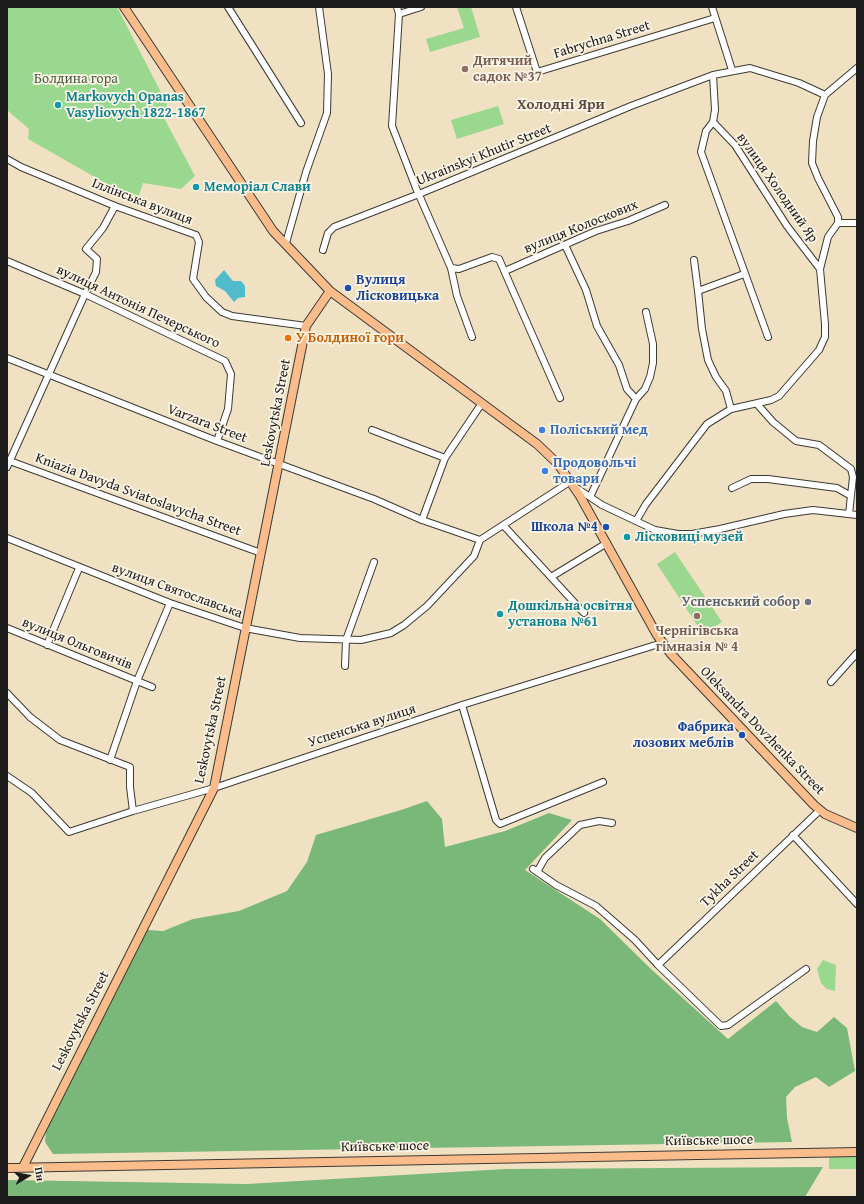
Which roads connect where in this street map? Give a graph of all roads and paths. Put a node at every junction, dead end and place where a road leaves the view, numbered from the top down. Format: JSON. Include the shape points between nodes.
{"nodes":[{"id":1,"x":124,"y":7,"type":"edge"},
{"id":2,"x":228,"y":7,"type":"edge"},
{"id":3,"x":319,"y":7,"type":"edge"},
{"id":4,"x":421,"y":7,"type":"edge"},
{"id":5,"x":516,"y":7,"type":"edge"},
{"id":6,"x":712,"y":7,"type":"edge"},
{"id":7,"x":398,"y":10,"type":"edge"},
{"id":8,"x":716,"y":18,"type":"junction"},
{"id":9,"x":857,"y":68,"type":"edge"},
{"id":10,"x":732,"y":70,"type":"junction"},
{"id":11,"x":713,"y":75,"type":"junction"},
{"id":12,"x":825,"y":95,"type":"junction"},
{"id":13,"x":713,"y":122,"type":"junction"},
{"id":14,"x":301,"y":123,"type":"dead end"},
{"id":15,"x":7,"y":159,"type":"edge"},
{"id":16,"x":419,"y":194,"type":"junction"},
{"id":17,"x":665,"y":205,"type":"dead end"},
{"id":18,"x":115,"y":206,"type":"junction"},
{"id":19,"x":838,"y":222,"type":"junction"},
{"id":20,"x":857,"y":223,"type":"edge"},
{"id":21,"x":286,"y":243,"type":"junction"},
{"id":22,"x":566,"y":245,"type":"junction"},
{"id":23,"x":323,"y":250,"type":"dead end"},
{"id":24,"x":694,"y":260,"type":"dead end"},
{"id":25,"x":7,"y":261,"type":"edge"},
{"id":26,"x":451,"y":268,"type":"junction"},
{"id":27,"x":820,"y":269,"type":"junction"},
{"id":28,"x":505,"y":271,"type":"junction"},
{"id":29,"x":744,"y":274,"type":"junction"},
{"id":30,"x":330,"y":291,"type":"junction"},
{"id":31,"x":698,"y":291,"type":"junction"},
{"id":32,"x":85,"y":294,"type":"junction"},
{"id":33,"x":646,"y":312,"type":"dead end"},
{"id":34,"x":306,"y":326,"type":"junction"},
{"id":35,"x":472,"y":337,"type":"dead end"},
{"id":36,"x":768,"y":337,"type":"dead end"},
{"id":37,"x":7,"y":358,"type":"edge"},
{"id":38,"x":48,"y":375,"type":"junction"},
{"id":39,"x":560,"y":398,"type":"dead end"},
{"id":40,"x":636,"y":399,"type":"junction"},
{"id":41,"x":482,"y":403,"type":"junction"},
{"id":42,"x":757,"y":404,"type":"junction"},
{"id":43,"x":731,"y":409,"type":"junction"},
{"id":44,"x":372,"y":430,"type":"dead end"},
{"id":45,"x":217,"y":441,"type":"junction"},
{"id":46,"x":445,"y":458,"type":"junction"},
{"id":47,"x":8,"y":460,"type":"edge"},
{"id":48,"x":279,"y":464,"type":"junction"},
{"id":49,"x":7,"y":467,"type":"edge"},
{"id":50,"x":572,"y":484,"type":"junction"},
{"id":51,"x":732,"y":488,"type":"dead end"},
{"id":52,"x":851,"y":496,"type":"junction"},
{"id":53,"x":590,"y":497,"type":"junction"},
{"id":54,"x":849,"y":514,"type":"junction"},
{"id":55,"x":857,"y":516,"type":"edge"},
{"id":56,"x":422,"y":520,"type":"junction"},
{"id":57,"x":636,"y":521,"type":"junction"},
{"id":58,"x":504,"y":526,"type":"junction"},
{"id":59,"x":7,"y":538,"type":"edge"},
{"id":60,"x":480,"y":540,"type":"junction"},
{"id":61,"x":607,"y":543,"type":"junction"},
{"id":62,"x":261,"y":553,"type":"junction"},
{"id":63,"x":374,"y":562,"type":"dead end"},
{"id":64,"x":79,"y":568,"type":"junction"},
{"id":65,"x":551,"y":577,"type":"junction"},
{"id":66,"x":170,"y":603,"type":"junction"},
{"id":67,"x":584,"y":613,"type":"dead end"},
{"id":68,"x":7,"y":628,"type":"edge"},
{"id":69,"x":245,"y":628,"type":"junction"},
{"id":70,"x":346,"y":640,"type":"junction"},
{"id":71,"x":662,"y":643,"type":"junction"},
{"id":72,"x":47,"y":645,"type":"junction"},
{"id":73,"x":857,"y":653,"type":"edge"},
{"id":74,"x":345,"y":666,"type":"dead end"},
{"id":75,"x":137,"y":681,"type":"junction"},
{"id":76,"x":831,"y":682,"type":"dead end"},
{"id":77,"x":152,"y":687,"type":"dead end"},
{"id":78,"x":7,"y":693,"type":"edge"},
{"id":79,"x":462,"y":705,"type":"junction"},
{"id":80,"x":110,"y":760,"type":"junction"},
{"id":81,"x":7,"y":776,"type":"edge"},
{"id":82,"x":603,"y":782,"type":"dead end"},
{"id":83,"x":214,"y":788,"type":"junction"},
{"id":84,"x":820,"y":810,"type":"junction"},
{"id":85,"x":133,"y":811,"type":"junction"},
{"id":86,"x":612,"y":823,"type":"dead end"},
{"id":87,"x":857,"y":828,"type":"edge"},
{"id":88,"x":793,"y":835,"type":"junction"},
{"id":89,"x":857,"y":904,"type":"edge"},
{"id":90,"x":658,"y":965,"type":"junction"},
{"id":91,"x":806,"y":969,"type":"dead end"},
{"id":92,"x":857,"y":1152,"type":"edge"},
{"id":93,"x":23,"y":1167,"type":"junction"},
{"id":94,"x":7,"y":1168,"type":"edge"}],
"edges":[{"from":1,"to":21,"type":"main road","name":"Oleksandra Dovzhenka Street","via":[[273,231]]},
{"from":2,"to":14,"type":"street"},
{"from":3,"to":21,"type":"street","via":[[328,74],[327,113],[306,172]]},
{"from":4,"to":7,"type":"street"},
{"from":5,"to":8,"type":"street","name":"Fabrychna Street","via":[[537,72]]},
{"from":6,"to":8,"type":"street"},
{"from":7,"to":16,"type":"street","via":[[392,126]]},
{"from":8,"to":10,"type":"street"},
{"from":9,"to":12,"type":"street"},
{"from":10,"to":11,"type":"street","name":"Ukrainskyi Khutir Street"},
{"from":10,"to":12,"type":"street","name":"Ukrainskyi Khutir Street","via":[[750,68],[799,83]]},
{"from":11,"to":13,"type":"street"},
{"from":11,"to":16,"type":"street","name":"Ukrainskyi Khutir Street","via":[[631,106]]},
{"from":12,"to":19,"type":"street","via":[[813,142],[812,163],[838,216]]},
{"from":13,"to":27,"type":"street","name":"вулиця Холодний Яр","via":[[735,145],[787,226]]},
{"from":13,"to":29,"type":"street","via":[[706,131],[701,152]]},
{"from":15,"to":18,"type":"street","name":"Іллінська вулиця"},
{"from":16,"to":23,"type":"street","name":"Ukrainskyi Khutir Street","via":[[334,227],[328,233]]},
{"from":16,"to":26,"type":"street"},
{"from":17,"to":22,"type":"street","name":"вулиця Колоскових"},
{"from":18,"to":32,"type":"street","via":[[103,228],[86,249],[97,259],[96,272]]},
{"from":18,"to":34,"type":"street","name":"Іллінська вулиця","via":[[196,235],[199,242],[193,279],[206,297],[222,312],[232,316]]},
{"from":19,"to":20,"type":"street"},
{"from":19,"to":27,"type":"street","via":[[828,237]]},
{"from":21,"to":30,"type":"main road","name":"Oleksandra Dovzhenka Street"},
{"from":22,"to":28,"type":"street","name":"вулиця Колоскових"},
{"from":22,"to":40,"type":"street","via":[[586,290],[597,326],[619,365],[627,389]]},
{"from":24,"to":31,"type":"street"},
{"from":25,"to":32,"type":"street","name":"вулиця Антонія Печерського"},
{"from":26,"to":28,"type":"street","via":[[459,270],[492,257],[499,259]]},
{"from":26,"to":35,"type":"street","via":[[457,296]]},
{"from":27,"to":42,"type":"street","via":[[825,337],[819,350],[780,396]]},
{"from":28,"to":39,"type":"street"},
{"from":29,"to":31,"type":"street"},
{"from":29,"to":36,"type":"street"},
{"from":30,"to":34,"type":"main road","name":"Leskovytska Street"},
{"from":30,"to":41,"type":"main road","name":"Oleksandra Dovzhenka Street"},
{"from":31,"to":43,"type":"street","via":[[708,360],[726,391]]},
{"from":32,"to":38,"type":"street"},
{"from":32,"to":45,"type":"street","name":"вулиця Антонія Печерського","via":[[225,361],[231,374],[228,409]]},
{"from":33,"to":40,"type":"street","via":[[653,344],[653,363],[645,389]]},
{"from":34,"to":48,"type":"main road","name":"Leskovytska Street"},
{"from":37,"to":38,"type":"street","name":"Varzara Street"},
{"from":38,"to":45,"type":"street","name":"Varzara Street"},
{"from":38,"to":47,"type":"street"},
{"from":40,"to":53,"type":"street"},
{"from":41,"to":46,"type":"street"},
{"from":41,"to":50,"type":"main road","name":"Oleksandra Dovzhenka Street","via":[[537,444],[558,464]]},
{"from":42,"to":43,"type":"street"},
{"from":42,"to":52,"type":"street","via":[[773,422],[796,441],[819,445],[851,469]]},
{"from":43,"to":57,"type":"street","via":[[707,424]]},
{"from":44,"to":46,"type":"street"},
{"from":45,"to":48,"type":"street","name":"Varzara Street"},
{"from":46,"to":56,"type":"street"},
{"from":47,"to":49,"type":"street"},
{"from":47,"to":62,"type":"street","name":"Kniazia Davyda Sviatoslavycha Street"},
{"from":48,"to":56,"type":"street","name":"Varzara Street","via":[[374,499]]},
{"from":48,"to":62,"type":"main road","name":"Leskovytska Street"},
{"from":50,"to":53,"type":"street"},
{"from":50,"to":58,"type":"street"},
{"from":50,"to":61,"type":"main road","name":"Oleksandra Dovzhenka Street"},
{"from":51,"to":52,"type":"street","via":[[752,479],[768,479],[837,488]]},
{"from":52,"to":54,"type":"street"},
{"from":53,"to":57,"type":"street"},
{"from":54,"to":55,"type":"street"},
{"from":54,"to":57,"type":"street","via":[[813,510],[692,534],[656,530]]},
{"from":56,"to":60,"type":"street","name":"Varzara Street"},
{"from":58,"to":60,"type":"street"},
{"from":58,"to":65,"type":"street"},
{"from":59,"to":64,"type":"street","name":"вулиця Святославська"},
{"from":60,"to":70,"type":"street","name":"вулиця Святославська","via":[[474,556],[427,606],[404,625],[391,633],[361,640]]},
{"from":61,"to":65,"type":"street"},
{"from":61,"to":71,"type":"main road","name":"Oleksandra Dovzhenka Street"},
{"from":62,"to":69,"type":"main road","name":"Leskovytska Street"},
{"from":63,"to":70,"type":"street"},
{"from":64,"to":66,"type":"street","name":"вулиця Святославська"},
{"from":64,"to":72,"type":"street"},
{"from":65,"to":67,"type":"street"},
{"from":66,"to":69,"type":"street","name":"вулиця Святославська"},
{"from":66,"to":75,"type":"street","name":"вулиця Ольговичів"},
{"from":68,"to":72,"type":"street","name":"вулиця Ольговичів"},
{"from":69,"to":70,"type":"street","name":"вулиця Святославська","via":[[300,638]]},
{"from":69,"to":83,"type":"main road","name":"Leskovytska Street"},
{"from":70,"to":74,"type":"street"},
{"from":71,"to":79,"type":"street","name":"Успенська вулиця"},
{"from":71,"to":84,"type":"main road","name":"Oleksandra Dovzhenka Street"},
{"from":72,"to":75,"type":"street","name":"вулиця Ольговичів"},
{"from":73,"to":76,"type":"street"},
{"from":75,"to":77,"type":"street","name":"вулиця Ольговичів"},
{"from":75,"to":80,"type":"street","name":"вулиця Ольговичів"},
{"from":78,"to":80,"type":"street","via":[[27,714],[60,740]]},
{"from":79,"to":82,"type":"street","via":[[496,820],[500,824]]},
{"from":79,"to":83,"type":"street","name":"Успенська вулиця"},
{"from":80,"to":85,"type":"street","via":[[130,767]]},
{"from":81,"to":85,"type":"street","name":"Успенська вулиця","via":[[32,793],[69,832]]},
{"from":83,"to":85,"type":"street","name":"Успенська вулиця"},
{"from":83,"to":93,"type":"main road","name":"Leskovytska Street"},
{"from":84,"to":87,"type":"main road","name":"Oleksandra Dovzhenka Street"},
{"from":84,"to":88,"type":"street","name":"Tykha Street"},
{"from":86,"to":90,"type":"street","via":[[599,821],[580,826],[545,858],[535,871],[596,906],[635,940]]},
{"from":88,"to":89,"type":"street"},
{"from":88,"to":90,"type":"street","name":"Tykha Street"},
{"from":90,"to":91,"type":"street","via":[[721,1026],[728,1025]]},
{"from":92,"to":93,"type":"main road","name":"Київське шосе"},
{"from":93,"to":94,"type":"main road","name":"Київське шосе"}]}
